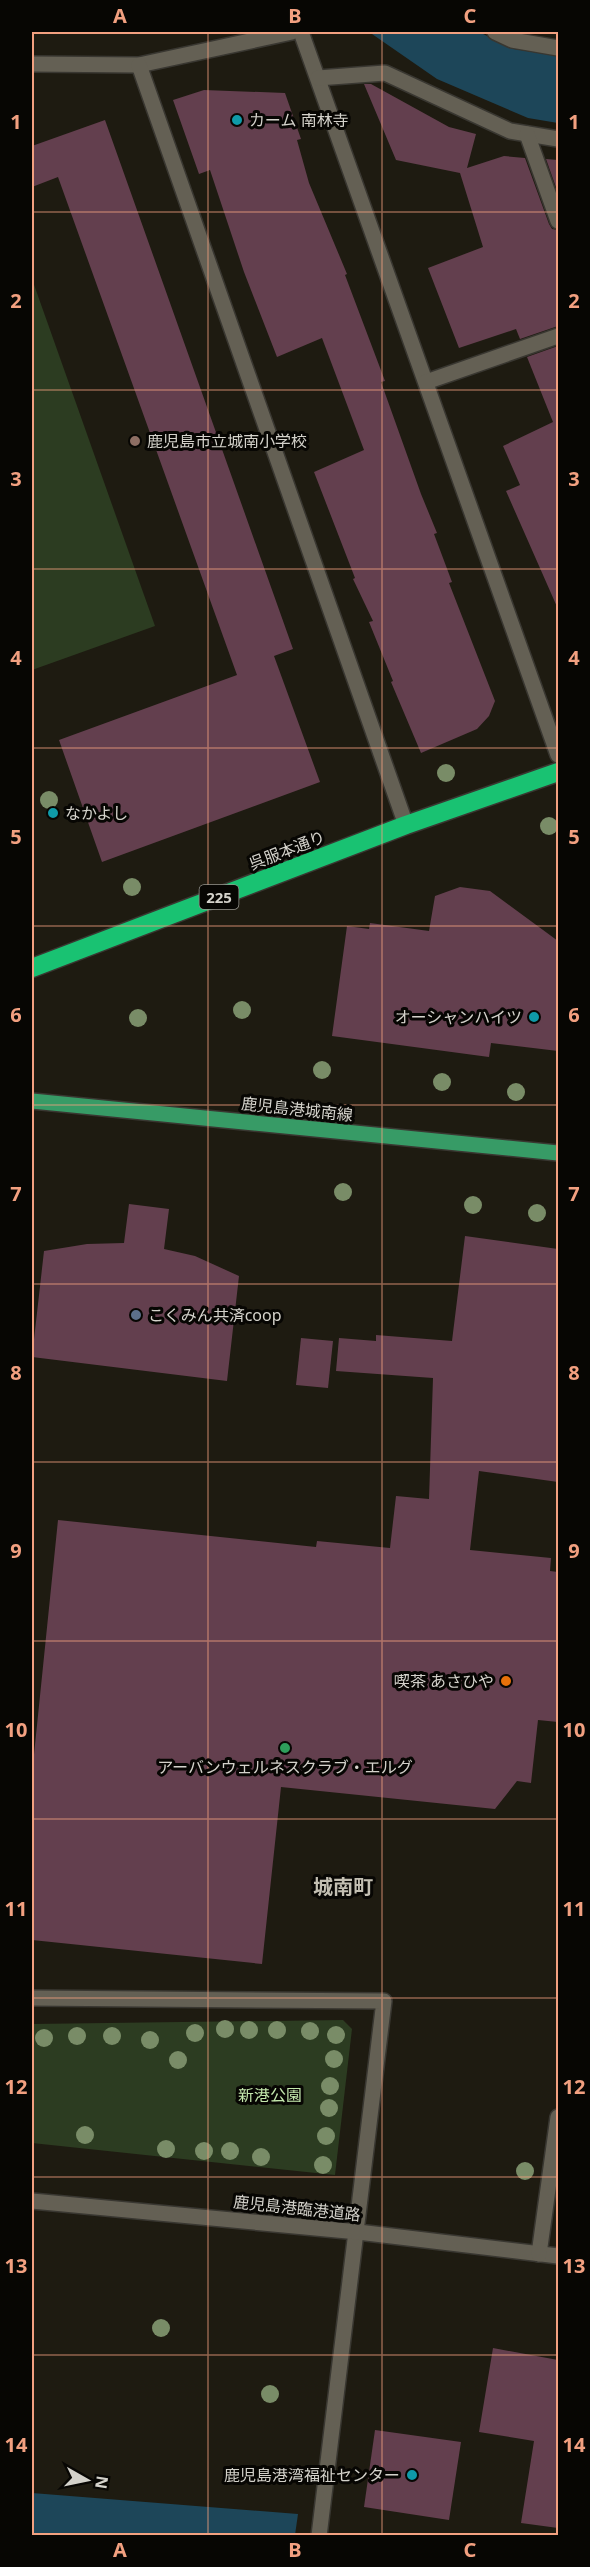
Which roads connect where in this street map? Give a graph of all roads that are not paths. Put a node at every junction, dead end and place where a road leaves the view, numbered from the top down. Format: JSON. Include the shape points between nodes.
{"nodes":[{"id":1,"x":292,"y":32,"type":"edge"},
{"id":2,"x":301,"y":32,"type":"edge"},
{"id":3,"x":495,"y":32,"type":"edge"},
{"id":4,"x":558,"y":48,"type":"edge"},
{"id":5,"x":32,"y":64,"type":"edge"},
{"id":6,"x":140,"y":65,"type":"junction"},
{"id":7,"x":318,"y":78,"type":"junction"},
{"id":8,"x":526,"y":134,"type":"junction"},
{"id":9,"x":558,"y":140,"type":"edge"},
{"id":10,"x":558,"y":220,"type":"edge"},
{"id":11,"x":558,"y":336,"type":"edge"},
{"id":12,"x":426,"y":382,"type":"junction"},
{"id":13,"x":558,"y":755,"type":"edge"},
{"id":14,"x":558,"y":772,"type":"edge"},
{"id":15,"x":406,"y":825,"type":"junction"},
{"id":16,"x":32,"y":968,"type":"edge"},
{"id":17,"x":32,"y":1101,"type":"edge"},
{"id":18,"x":558,"y":1153,"type":"edge"},
{"id":19,"x":32,"y":1998,"type":"edge"},
{"id":20,"x":558,"y":2116,"type":"edge"},
{"id":21,"x":32,"y":2200,"type":"edge"},
{"id":22,"x":358,"y":2232,"type":"junction"},
{"id":23,"x":539,"y":2254,"type":"junction"},
{"id":24,"x":558,"y":2256,"type":"edge"},
{"id":25,"x":319,"y":2535,"type":"edge"}],
"edges":[{"from":1,"to":6,"type":"street"},
{"from":2,"to":7,"type":"street"},
{"from":3,"to":4,"type":"street","via":[[512,40]]},
{"from":5,"to":6,"type":"street"},
{"from":6,"to":15,"type":"street"},
{"from":7,"to":8,"type":"street","via":[[385,73],[510,131]]},
{"from":7,"to":12,"type":"street"},
{"from":8,"to":9,"type":"street"},
{"from":8,"to":10,"type":"street"},
{"from":11,"to":12,"type":"street"},
{"from":12,"to":13,"type":"street"},
{"from":14,"to":15,"type":"highway","name":"呉服本通り","number":"225"},
{"from":15,"to":16,"type":"highway","name":"呉服本通り","number":"225"},
{"from":17,"to":18,"type":"main road","name":"鹿児島港城南線"},
{"from":19,"to":22,"type":"street","via":[[384,2001]]},
{"from":20,"to":23,"type":"street"},
{"from":21,"to":22,"type":"street","name":"鹿児島港臨港道路"},
{"from":22,"to":23,"type":"street","name":"鹿児島港臨港道路"},
{"from":22,"to":25,"type":"street"},
{"from":23,"to":24,"type":"street","name":"鹿児島港臨港道路"}]}
